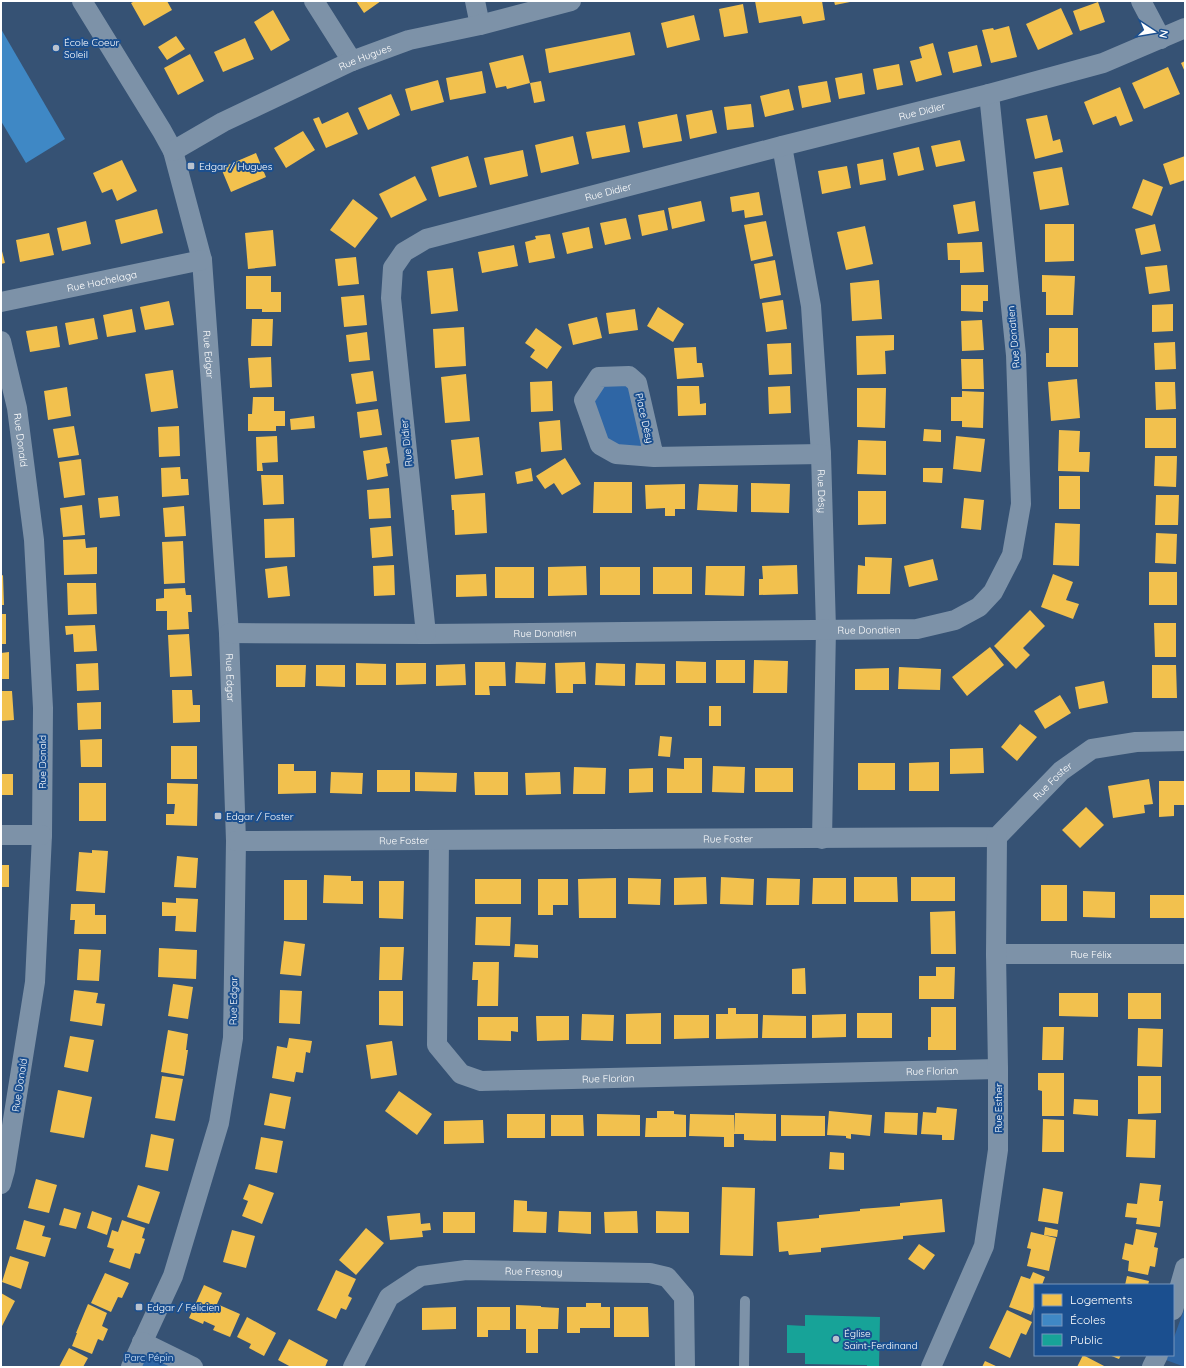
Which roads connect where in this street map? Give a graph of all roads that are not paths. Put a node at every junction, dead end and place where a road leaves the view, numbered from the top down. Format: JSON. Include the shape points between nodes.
{"nodes":[{"id":1,"x":82,"y":1,"type":"edge"},
{"id":2,"x":314,"y":1,"type":"edge"},
{"id":3,"x":475,"y":1,"type":"edge"},
{"id":4,"x":571,"y":1,"type":"edge"},
{"id":5,"x":1141,"y":1,"type":"edge"},
{"id":6,"x":480,"y":24,"type":"junction"},
{"id":7,"x":1185,"y":28,"type":"edge"},
{"id":8,"x":1160,"y":39,"type":"junction"},
{"id":9,"x":352,"y":60,"type":"junction"},
{"id":10,"x":989,"y":94,"type":"junction"},
{"id":11,"x":782,"y":146,"type":"junction"},
{"id":12,"x":174,"y":151,"type":"junction"},
{"id":13,"x":202,"y":260,"type":"junction"},
{"id":14,"x":1,"y":302,"type":"edge"},
{"id":15,"x":1,"y":341,"type":"edge"},
{"id":16,"x":822,"y":454,"type":"junction"},
{"id":17,"x":654,"y":457,"type":"dead end"},
{"id":18,"x":826,"y":629,"type":"junction"},
{"id":19,"x":229,"y":633,"type":"junction"},
{"id":20,"x":426,"y":634,"type":"junction"},
{"id":21,"x":1185,"y":741,"type":"edge"},
{"id":22,"x":1,"y":835,"type":"edge"},
{"id":23,"x":42,"y":835,"type":"junction"},
{"id":24,"x":997,"y":837,"type":"junction"},
{"id":25,"x":822,"y":839,"type":"junction"},
{"id":26,"x":439,"y":840,"type":"junction"},
{"id":27,"x":236,"y":841,"type":"junction"},
{"id":28,"x":996,"y":954,"type":"junction"},
{"id":29,"x":1185,"y":954,"type":"edge"},
{"id":30,"x":998,"y":1069,"type":"junction"},
{"id":31,"x":1,"y":1184,"type":"edge"},
{"id":32,"x":1185,"y":1268,"type":"edge"},
{"id":33,"x":745,"y":1301,"type":"dead end"},
{"id":34,"x":1174,"y":1306,"type":"edge"},
{"id":35,"x":142,"y":1342,"type":"junction"},
{"id":36,"x":1158,"y":1356,"type":"edge"},
{"id":37,"x":131,"y":1367,"type":"edge"},
{"id":38,"x":193,"y":1367,"type":"edge"},
{"id":39,"x":353,"y":1367,"type":"edge"},
{"id":40,"x":685,"y":1367,"type":"edge"},
{"id":41,"x":744,"y":1367,"type":"edge"},
{"id":42,"x":931,"y":1367,"type":"edge"},
{"id":43,"x":1152,"y":1367,"type":"edge"}],
"edges":[{"from":1,"to":12,"type":"street","name":"Rue Edgar"},
{"from":2,"to":9,"type":"street"},
{"from":3,"to":6,"type":"street"},
{"from":4,"to":6,"type":"street","name":"Rue Hugues"},
{"from":5,"to":8,"type":"street"},
{"from":6,"to":9,"type":"street","name":"Rue Hugues","via":[[409,40]]},
{"from":7,"to":8,"type":"street","name":"Rue Didier"},
{"from":8,"to":10,"type":"street","name":"Rue Didier","via":[[1103,63]]},
{"from":9,"to":12,"type":"street","name":"Rue Hugues","via":[[223,122]]},
{"from":10,"to":11,"type":"street","name":"Rue Didier"},
{"from":10,"to":18,"type":"street","name":"Rue Donatien","via":[[1016,355],[1021,504],[1012,554],[993,592],[979,607],[955,620],[917,629]]},
{"from":11,"to":16,"type":"street","name":"Rue Désy","via":[[811,306]]},
{"from":11,"to":20,"type":"street","name":"Rue Didier","via":[[426,239],[404,252],[393,268],[391,298]]},
{"from":12,"to":13,"type":"street","name":"Rue Edgar"},
{"from":13,"to":14,"type":"street","name":"Rue Hochelaga"},
{"from":13,"to":19,"type":"street","name":"Rue Edgar"},
{"from":15,"to":23,"type":"street","name":"Rue Donald","via":[[17,408],[34,540],[43,708]]},
{"from":16,"to":17,"type":"street","name":"Place Désy"},
{"from":16,"to":18,"type":"street","name":"Rue Désy"},
{"from":18,"to":20,"type":"street","name":"Rue Donatien"},
{"from":18,"to":25,"type":"street","name":"Rue Désy"},
{"from":19,"to":20,"type":"street","name":"Rue Donatien"},
{"from":19,"to":27,"type":"street","name":"Rue Edgar"},
{"from":21,"to":24,"type":"street","name":"Rue Foster","via":[[1136,742],[1092,749],[1061,771]]},
{"from":22,"to":23,"type":"street"},
{"from":23,"to":31,"type":"street","name":"Rue Donald","via":[[35,982]]},
{"from":24,"to":25,"type":"street","name":"Rue Foster"},
{"from":24,"to":28,"type":"street","name":"Rue Esther"},
{"from":25,"to":26,"type":"street","name":"Rue Foster"},
{"from":26,"to":27,"type":"street","name":"Rue Foster"},
{"from":26,"to":30,"type":"street","name":"Rue Florian","via":[[437,1045],[461,1074],[481,1081]]},
{"from":27,"to":35,"type":"street","name":"Rue Edgar","via":[[233,1038],[219,1123],[173,1276]]},
{"from":28,"to":29,"type":"street","name":"Rue Félix"},
{"from":28,"to":30,"type":"street","name":"Rue Esther"},
{"from":30,"to":42,"type":"street","name":"Rue Esther","via":[[998,1150],[984,1246]]},
{"from":32,"to":34,"type":"street"},
{"from":33,"to":41,"type":"lane"},
{"from":35,"to":37,"type":"street","name":"Rue Edgar"},
{"from":35,"to":38,"type":"street"},
{"from":36,"to":43,"type":"street"},
{"from":39,"to":40,"type":"street","name":"Rue Fresnay","via":[[390,1297],[421,1276],[466,1270],[650,1273],[668,1277],[684,1297]]}]}
